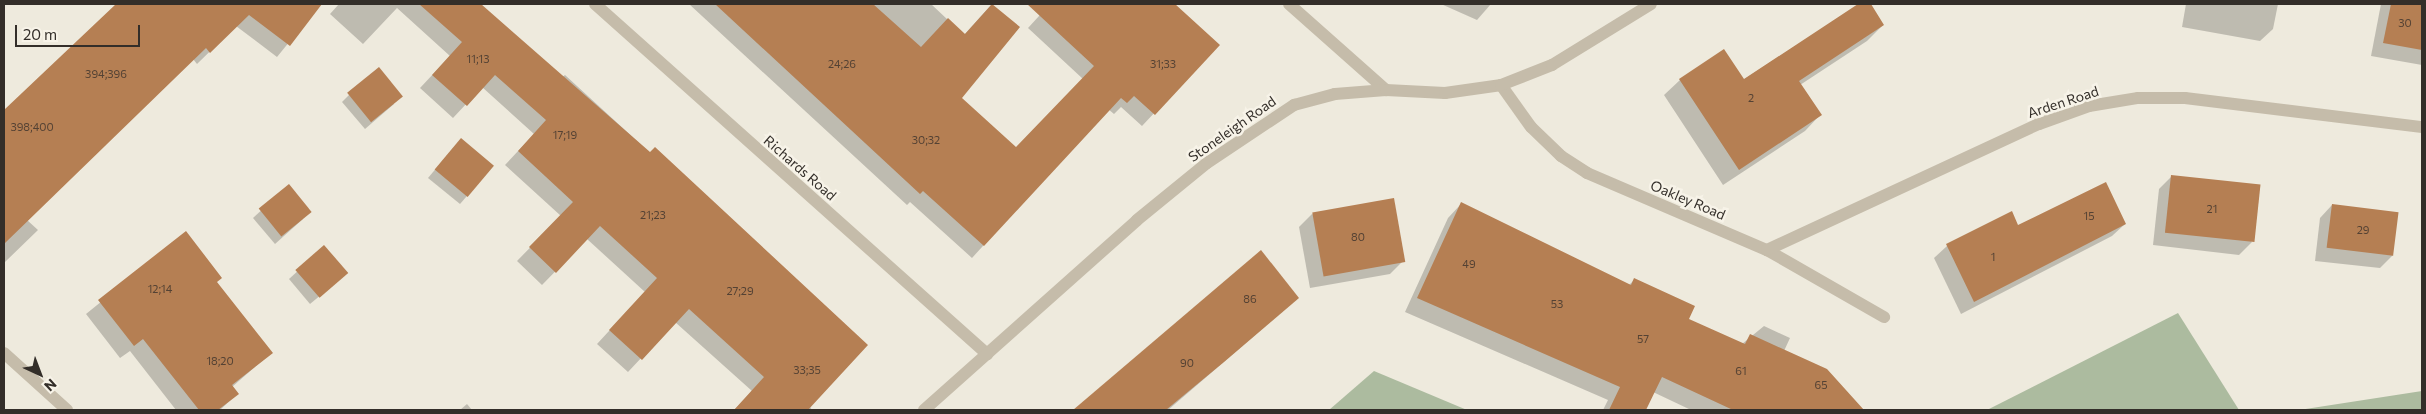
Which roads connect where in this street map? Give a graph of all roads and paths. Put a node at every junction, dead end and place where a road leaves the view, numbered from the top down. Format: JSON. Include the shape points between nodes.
{"nodes":[{"id":1,"x":594,"y":4,"type":"edge"},
{"id":2,"x":1288,"y":4,"type":"edge"},
{"id":3,"x":1651,"y":4,"type":"edge"},
{"id":4,"x":1501,"y":85,"type":"junction"},
{"id":5,"x":1386,"y":90,"type":"junction"},
{"id":6,"x":2422,"y":127,"type":"edge"},
{"id":7,"x":1766,"y":250,"type":"junction"},
{"id":8,"x":1884,"y":317,"type":"dead end"},
{"id":9,"x":4,"y":353,"type":"edge"},
{"id":10,"x":987,"y":354,"type":"junction"},
{"id":11,"x":68,"y":410,"type":"edge"},
{"id":12,"x":924,"y":410,"type":"edge"}],
"edges":[{"from":1,"to":10,"type":"street","name":"Richards Road"},
{"from":2,"to":5,"type":"street"},
{"from":3,"to":4,"type":"street","name":"Stoneleigh Road","via":[[1582,48]]},
{"from":4,"to":5,"type":"street","name":"Stoneleigh Road","via":[[1445,93]]},
{"from":4,"to":7,"type":"street","name":"Oakley Road","via":[[1531,127],[1561,156],[1587,173]]},
{"from":5,"to":10,"type":"street","name":"Stoneleigh Road","via":[[1336,94],[1294,106],[1253,129],[1137,220]]},
{"from":6,"to":7,"type":"street","name":"Arden Road","via":[[2185,98],[2138,98],[2089,106],[2039,124]]},
{"from":7,"to":8,"type":"street","name":"Oakley Road"},
{"from":9,"to":11,"type":"street"},
{"from":10,"to":12,"type":"street","name":"Stoneleigh Road"}]}
